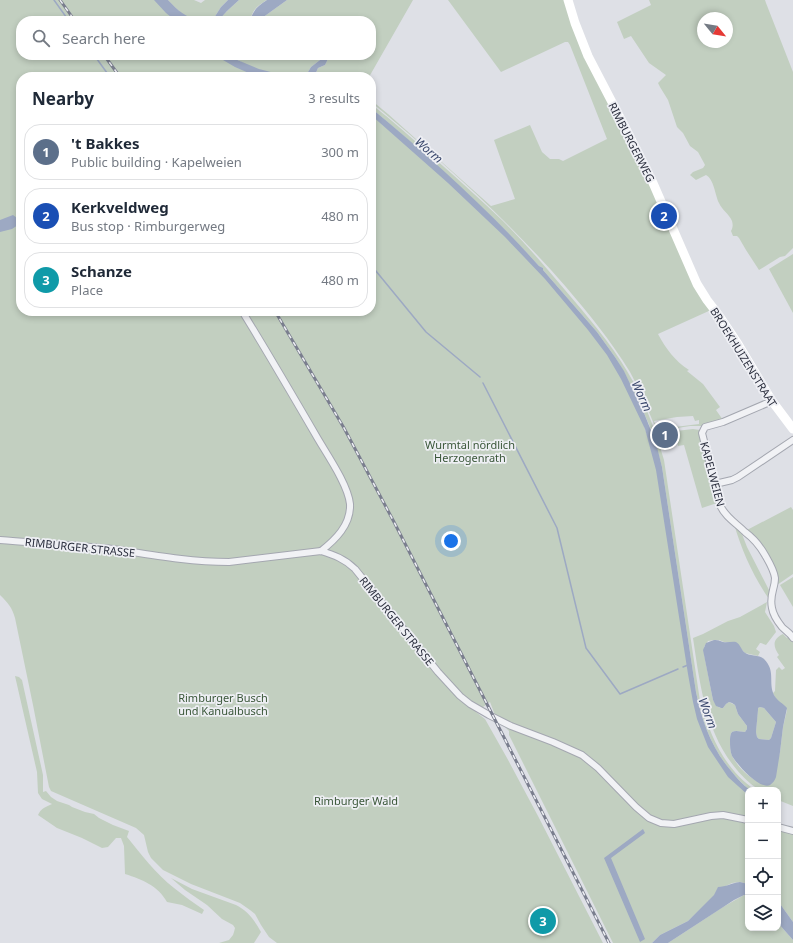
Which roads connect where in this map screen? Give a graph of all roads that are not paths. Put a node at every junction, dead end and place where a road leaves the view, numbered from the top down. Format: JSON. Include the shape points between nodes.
{"nodes":[{"id":1,"x":568,"y":0,"type":"edge"},
{"id":2,"x":697,"y":284,"type":"joint"},
{"id":3,"x":245,"y":316,"type":"edge"},
{"id":4,"x":772,"y":401,"type":"junction"},
{"id":5,"x":793,"y":429,"type":"edge"},
{"id":6,"x":793,"y":440,"type":"edge"},
{"id":7,"x":715,"y":484,"type":"junction"},
{"id":8,"x":0,"y":540,"type":"edge"},
{"id":9,"x":320,"y":551,"type":"junction"},
{"id":10,"x":793,"y":638,"type":"edge"},
{"id":11,"x":745,"y":819,"type":"edge"},
{"id":12,"x":781,"y":828,"type":"edge"},
{"id":13,"x":793,"y":831,"type":"edge"}],
"edges":[{"from":1,"to":2,"type":"street","name":"RIMBURGERWEG","via":[[588,56],[653,183]]},
{"from":2,"to":4,"type":"street","name":"BROEKHUIZENSTRAAT","via":[[738,344]]},
{"from":3,"to":9,"type":"street","via":[[347,493],[350,504],[348,519],[338,537]]},
{"from":4,"to":5,"type":"street","name":"BROEKHUIZENSTRAAT"},
{"from":4,"to":7,"type":"street","name":"KAPELWEIEN","via":[[704,428],[702,433]]},
{"from":6,"to":7,"type":"street","via":[[738,477]]},
{"from":7,"to":10,"type":"street","name":"KAPELWEIEN","via":[[725,514],[751,536],[770,564],[775,577],[770,598],[772,609],[782,627]]},
{"from":8,"to":9,"type":"street","name":"RIMBURGER STRASSE","via":[[89,546],[214,562]]},
{"from":9,"to":11,"type":"street","name":"RIMBURGER STRASSE","via":[[349,563],[460,696],[488,715],[582,755],[649,818],[668,824],[724,815]]},
{"from":12,"to":13,"type":"street"}]}
